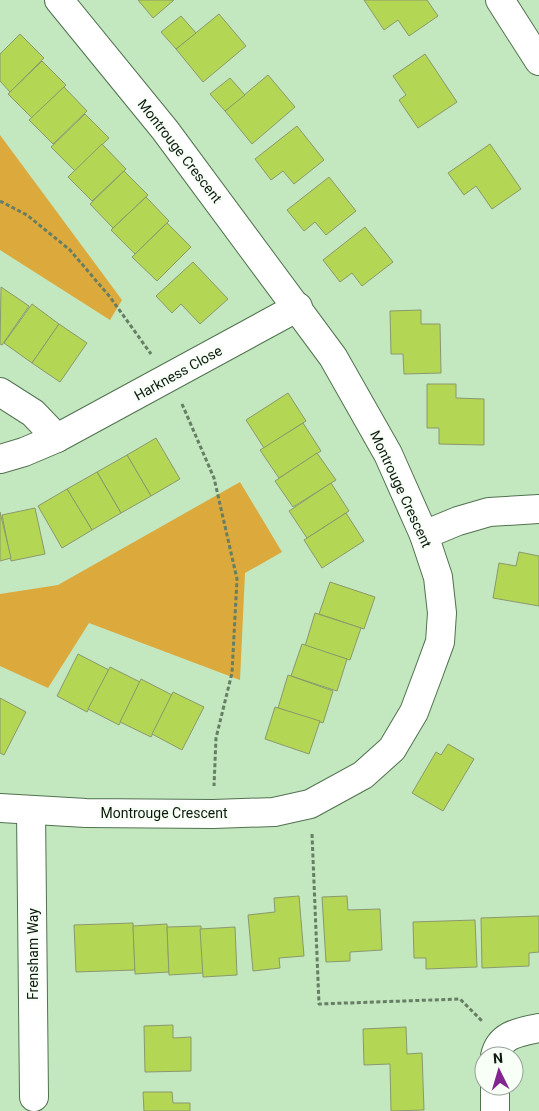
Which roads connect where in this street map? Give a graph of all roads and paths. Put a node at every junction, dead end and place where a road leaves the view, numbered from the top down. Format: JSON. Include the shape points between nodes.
{"nodes":[{"id":1,"x":59,"y":0,"type":"edge"},
{"id":2,"x":500,"y":0,"type":"edge"},
{"id":3,"x":539,"y":61,"type":"edge"},
{"id":4,"x":0,"y":201,"type":"edge"},
{"id":5,"x":298,"y":307,"type":"junction"},
{"id":6,"x":170,"y":377,"type":"junction"},
{"id":7,"x":0,"y":392,"type":"edge"},
{"id":8,"x":57,"y":438,"type":"junction"},
{"id":9,"x":0,"y":459,"type":"edge"},
{"id":10,"x":539,"y":509,"type":"edge"},
{"id":11,"x":424,"y":535,"type":"junction"},
{"id":12,"x":310,"y":804,"type":"junction"},
{"id":13,"x":0,"y":808,"type":"edge"},
{"id":14,"x":31,"y":810,"type":"junction"},
{"id":15,"x":213,"y":814,"type":"junction"},
{"id":16,"x":539,"y":1028,"type":"edge"},
{"id":17,"x":496,"y":1046,"type":"edge"},
{"id":18,"x":501,"y":1046,"type":"edge"},
{"id":19,"x":495,"y":1096,"type":"edge"},
{"id":20,"x":34,"y":1097,"type":"dead end"},
{"id":21,"x":495,"y":1111,"type":"edge"}],
"edges":[{"from":1,"to":5,"type":"street","name":"Montrouge Crescent","via":[[165,130]]},
{"from":2,"to":3,"type":"street"},
{"from":4,"to":6,"type":"path","via":[[27,216],[70,250]]},
{"from":5,"to":6,"type":"street","name":"Harkness Close"},
{"from":5,"to":11,"type":"street","name":"Montrouge Crescent","via":[[333,357],[388,454]]},
{"from":6,"to":8,"type":"street","name":"Harkness Close"},
{"from":6,"to":15,"type":"path","via":[[214,478],[236,579],[232,673],[216,738]]},
{"from":7,"to":8,"type":"street","via":[[33,412]]},
{"from":8,"to":9,"type":"street","name":"Harkness Close"},
{"from":10,"to":11,"type":"street","via":[[489,512]]},
{"from":11,"to":12,"type":"street","name":"Montrouge Crescent","via":[[438,577],[442,613],[440,642],[414,712],[392,749],[363,775]]},
{"from":12,"to":15,"type":"street","name":"Montrouge Crescent","via":[[274,812]]},
{"from":12,"to":17,"type":"path","via":[[319,1004],[460,999]]},
{"from":13,"to":14,"type":"street","name":"Montrouge Crescent"},
{"from":14,"to":15,"type":"street","name":"Montrouge Crescent"},
{"from":14,"to":20,"type":"street","name":"Frensham Way"},
{"from":16,"to":18,"type":"street","via":[[515,1034]]},
{"from":19,"to":21,"type":"street"}]}
